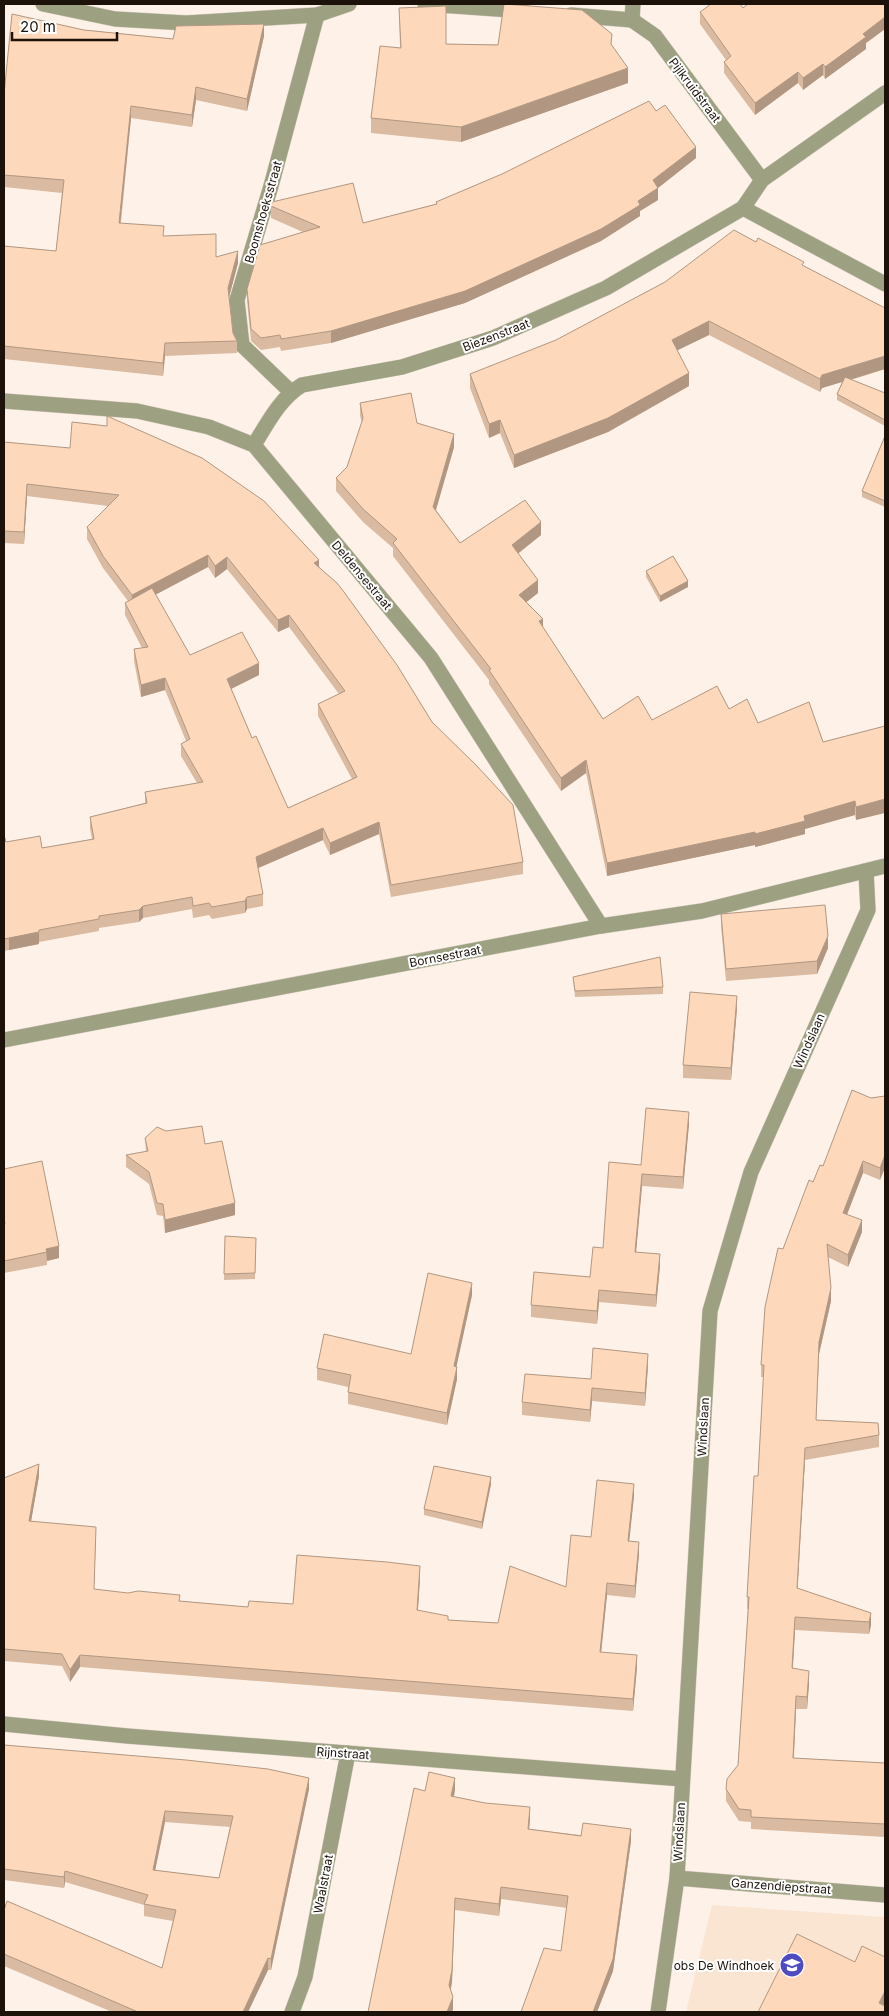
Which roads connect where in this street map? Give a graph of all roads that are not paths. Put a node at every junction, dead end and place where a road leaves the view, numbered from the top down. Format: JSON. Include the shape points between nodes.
{"nodes":[{"id":1,"x":43,"y":4,"type":"edge"},
{"id":2,"x":349,"y":4,"type":"edge"},
{"id":3,"x":425,"y":4,"type":"edge"},
{"id":4,"x":633,"y":4,"type":"edge"},
{"id":5,"x":317,"y":15,"type":"junction"},
{"id":6,"x":632,"y":20,"type":"junction"},
{"id":7,"x":885,"y":93,"type":"edge"},
{"id":8,"x":762,"y":180,"type":"junction"},
{"id":9,"x":743,"y":208,"type":"junction"},
{"id":10,"x":885,"y":284,"type":"edge"},
{"id":11,"x":291,"y":392,"type":"junction"},
{"id":12,"x":4,"y":401,"type":"edge"},
{"id":13,"x":254,"y":445,"type":"junction"},
{"id":14,"x":885,"y":866,"type":"edge"},
{"id":15,"x":866,"y":872,"type":"junction"},
{"id":16,"x":601,"y":926,"type":"junction"},
{"id":17,"x":4,"y":1040,"type":"edge"},
{"id":18,"x":4,"y":1724,"type":"edge"},
{"id":19,"x":348,"y":1754,"type":"junction"},
{"id":20,"x":682,"y":1779,"type":"junction"},
{"id":21,"x":676,"y":1878,"type":"junction"},
{"id":22,"x":885,"y":1895,"type":"edge"},
{"id":23,"x":292,"y":2012,"type":"edge"},
{"id":24,"x":658,"y":2012,"type":"edge"}],
"edges":[{"from":1,"to":5,"type":"street","via":[[115,19],[186,23]]},
{"from":2,"to":5,"type":"street"},
{"from":3,"to":6,"type":"street"},
{"from":4,"to":6,"type":"street"},
{"from":5,"to":11,"type":"street","name":"Boomshoeksstraat","via":[[237,300],[242,345]]},
{"from":6,"to":8,"type":"street","name":"Pijlkruidstraat","via":[[655,36]]},
{"from":7,"to":8,"type":"street","name":"Biezenstraat"},
{"from":8,"to":9,"type":"street","name":"Biezenstraat"},
{"from":9,"to":10,"type":"street"},
{"from":9,"to":11,"type":"street","name":"Biezenstraat","via":[[606,288],[494,338],[402,367],[302,386]]},
{"from":11,"to":13,"type":"street"},
{"from":12,"to":13,"type":"street","name":"Deldensestraat","via":[[137,411],[209,427]]},
{"from":13,"to":16,"type":"street","name":"Deldensestraat","via":[[431,658]]},
{"from":14,"to":15,"type":"street","name":"Bornsestraat"},
{"from":15,"to":16,"type":"street","name":"Bornsestraat","via":[[702,911]]},
{"from":15,"to":20,"type":"street","name":"Windslaan","via":[[868,910],[751,1172],[710,1312]]},
{"from":16,"to":17,"type":"street","name":"Bornsestraat"},
{"from":18,"to":19,"type":"street","name":"Rijnstraat"},
{"from":19,"to":20,"type":"street","name":"Rijnstraat"},
{"from":19,"to":23,"type":"street","name":"Waalstraat","via":[[305,1977]]},
{"from":20,"to":21,"type":"street","name":"Windslaan"},
{"from":21,"to":22,"type":"street","name":"Ganzendiepstraat"},
{"from":21,"to":24,"type":"street","name":"Windslaan"}]}
